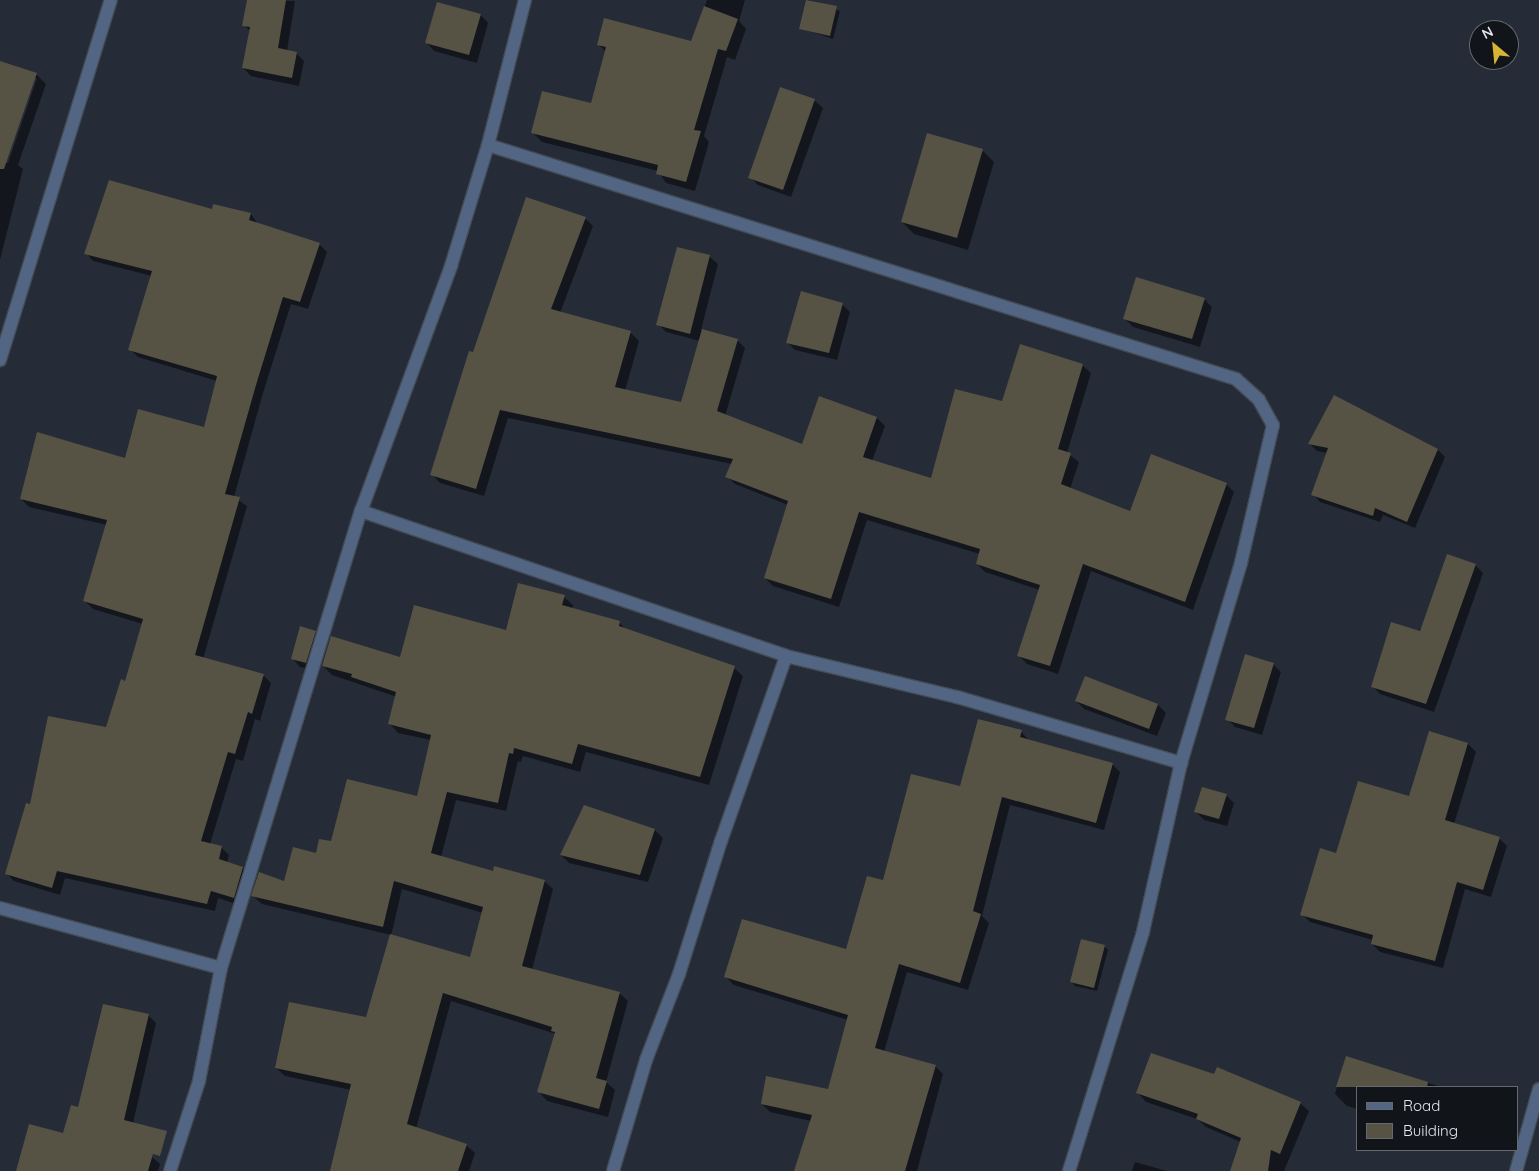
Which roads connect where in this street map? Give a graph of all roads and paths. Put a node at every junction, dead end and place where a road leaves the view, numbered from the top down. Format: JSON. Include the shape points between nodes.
{"nodes":[{"id":1,"x":111,"y":0,"type":"edge"},
{"id":2,"x":524,"y":0,"type":"edge"},
{"id":3,"x":488,"y":145,"type":"junction"},
{"id":4,"x":0,"y":360,"type":"edge"},
{"id":5,"x":361,"y":511,"type":"junction"},
{"id":6,"x":786,"y":656,"type":"junction"},
{"id":7,"x":1181,"y":763,"type":"junction"},
{"id":8,"x":0,"y":908,"type":"edge"},
{"id":9,"x":221,"y":968,"type":"junction"},
{"id":10,"x":1539,"y":1089,"type":"edge"},
{"id":11,"x":170,"y":1171,"type":"edge"},
{"id":12,"x":614,"y":1171,"type":"edge"},
{"id":13,"x":1068,"y":1171,"type":"edge"},
{"id":14,"x":1516,"y":1171,"type":"edge"}],
"edges":[{"from":1,"to":4,"type":"street"},
{"from":2,"to":3,"type":"street"},
{"from":3,"to":5,"type":"street","via":[[451,266]]},
{"from":3,"to":7,"type":"street","via":[[1236,379],[1259,400],[1273,425],[1250,510],[1241,563]]},
{"from":5,"to":6,"type":"street"},
{"from":5,"to":9,"type":"street"},
{"from":6,"to":7,"type":"street","via":[[957,697]]},
{"from":6,"to":12,"type":"street","via":[[721,841],[679,974],[646,1060]]},
{"from":7,"to":13,"type":"street","via":[[1143,932]]},
{"from":8,"to":9,"type":"street"},
{"from":9,"to":11,"type":"street","via":[[198,1081]]},
{"from":10,"to":14,"type":"street"}]}
